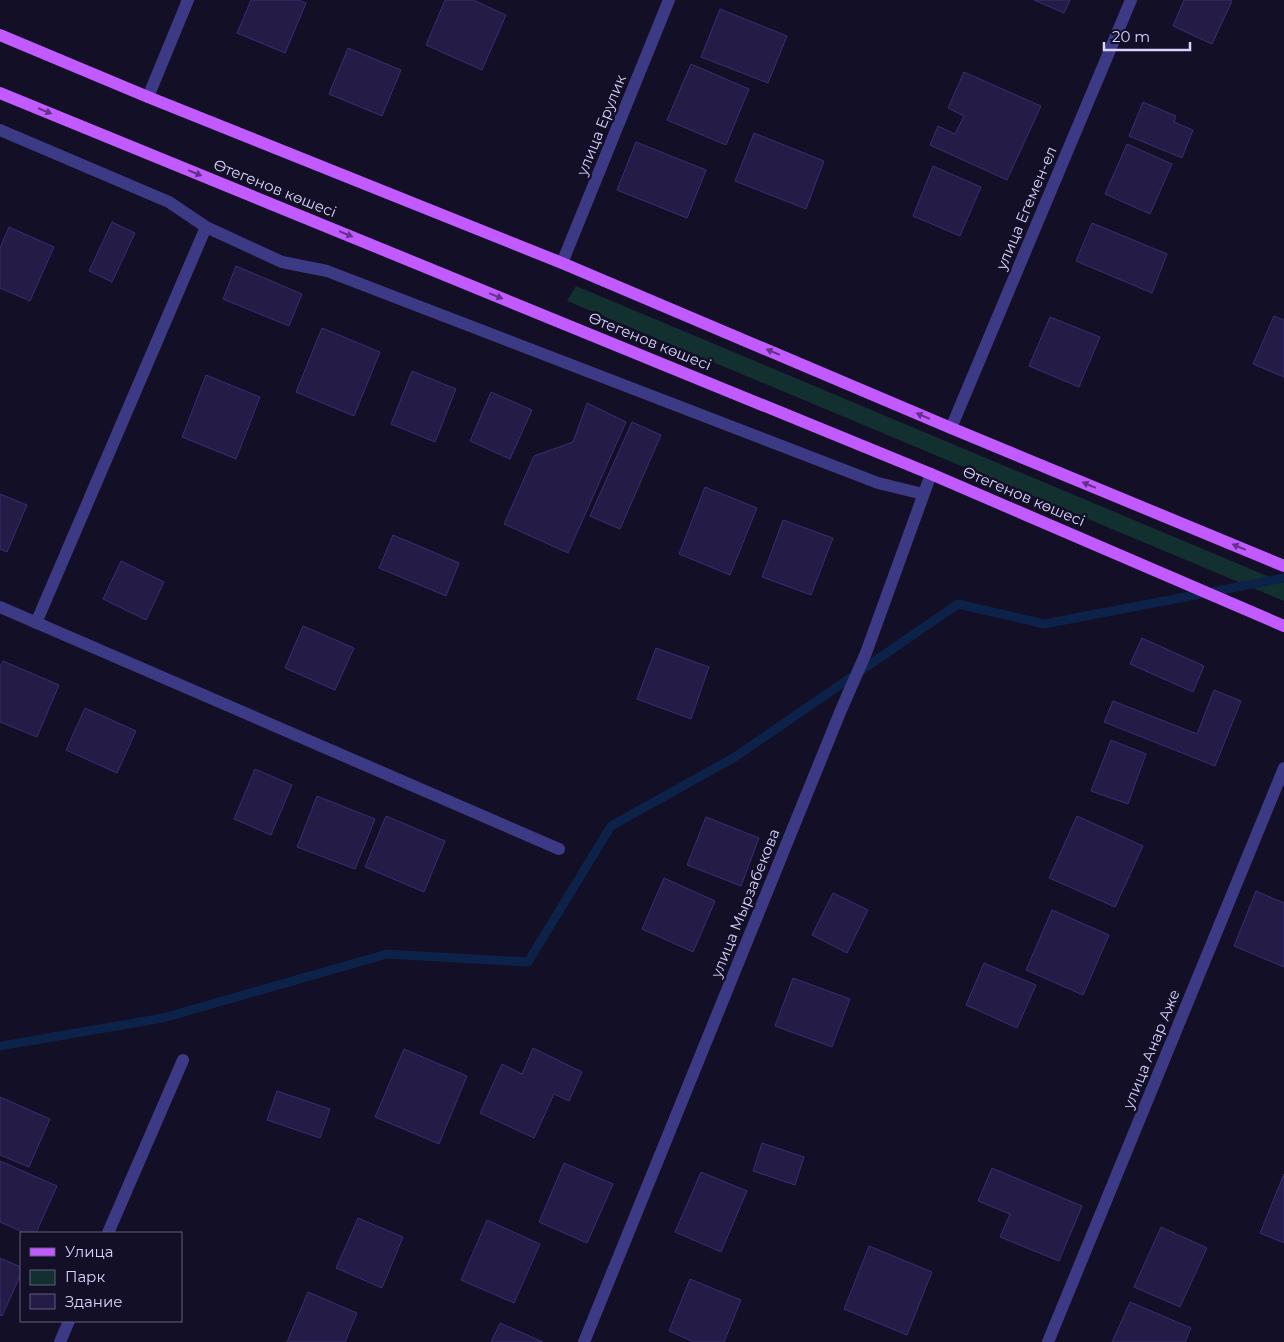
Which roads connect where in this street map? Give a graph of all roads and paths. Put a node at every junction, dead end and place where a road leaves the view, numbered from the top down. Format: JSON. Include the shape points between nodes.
{"nodes":[{"id":1,"x":188,"y":0,"type":"edge"},
{"id":2,"x":669,"y":0,"type":"edge"},
{"id":3,"x":1131,"y":0,"type":"edge"},
{"id":4,"x":0,"y":36,"type":"edge"},
{"id":5,"x":0,"y":93,"type":"edge"},
{"id":6,"x":148,"y":97,"type":"junction"},
{"id":7,"x":0,"y":130,"type":"edge"},
{"id":8,"x":206,"y":227,"type":"junction"},
{"id":9,"x":562,"y":263,"type":"junction"},
{"id":10,"x":951,"y":428,"type":"junction"},
{"id":11,"x":932,"y":474,"type":"junction"},
{"id":12,"x":924,"y":494,"type":"junction"},
{"id":13,"x":1284,"y":566,"type":"edge"},
{"id":14,"x":0,"y":607,"type":"edge"},
{"id":15,"x":36,"y":623,"type":"junction"},
{"id":16,"x":1284,"y":626,"type":"edge"},
{"id":17,"x":1284,"y":768,"type":"edge"},
{"id":18,"x":559,"y":849,"type":"dead end"},
{"id":19,"x":183,"y":1060,"type":"dead end"},
{"id":20,"x":108,"y":1232,"type":"edge"},
{"id":21,"x":70,"y":1322,"type":"edge"},
{"id":22,"x":60,"y":1342,"type":"edge"},
{"id":23,"x":584,"y":1342,"type":"edge"},
{"id":24,"x":1048,"y":1342,"type":"edge"}],
"edges":[{"from":1,"to":6,"type":"street"},
{"from":2,"to":9,"type":"street","name":"улица Ерулик"},
{"from":3,"to":10,"type":"street","name":"улица Егемен-ел"},
{"from":4,"to":6,"type":"main road"},
{"from":5,"to":11,"type":"main road","name":"Өтегенов көшесі","one_way":true},
{"from":6,"to":9,"type":"main road"},
{"from":7,"to":8,"type":"street","via":[[169,202]]},
{"from":8,"to":12,"type":"street","via":[[282,262],[328,270],[878,483]]},
{"from":8,"to":15,"type":"street"},
{"from":10,"to":9,"type":"main road","one_way":true},
{"from":13,"to":10,"type":"main road","one_way":true},
{"from":11,"to":12,"type":"street","name":"улица Мырзабекова"},
{"from":11,"to":16,"type":"main road","name":"Өтегенов көшесі"},
{"from":12,"to":23,"type":"street","name":"улица Мырзабекова","via":[[866,653]]},
{"from":14,"to":15,"type":"street"},
{"from":15,"to":18,"type":"street"},
{"from":17,"to":24,"type":"street","name":"улица Анар Аже"},
{"from":19,"to":20,"type":"street"},
{"from":21,"to":22,"type":"street"}]}
